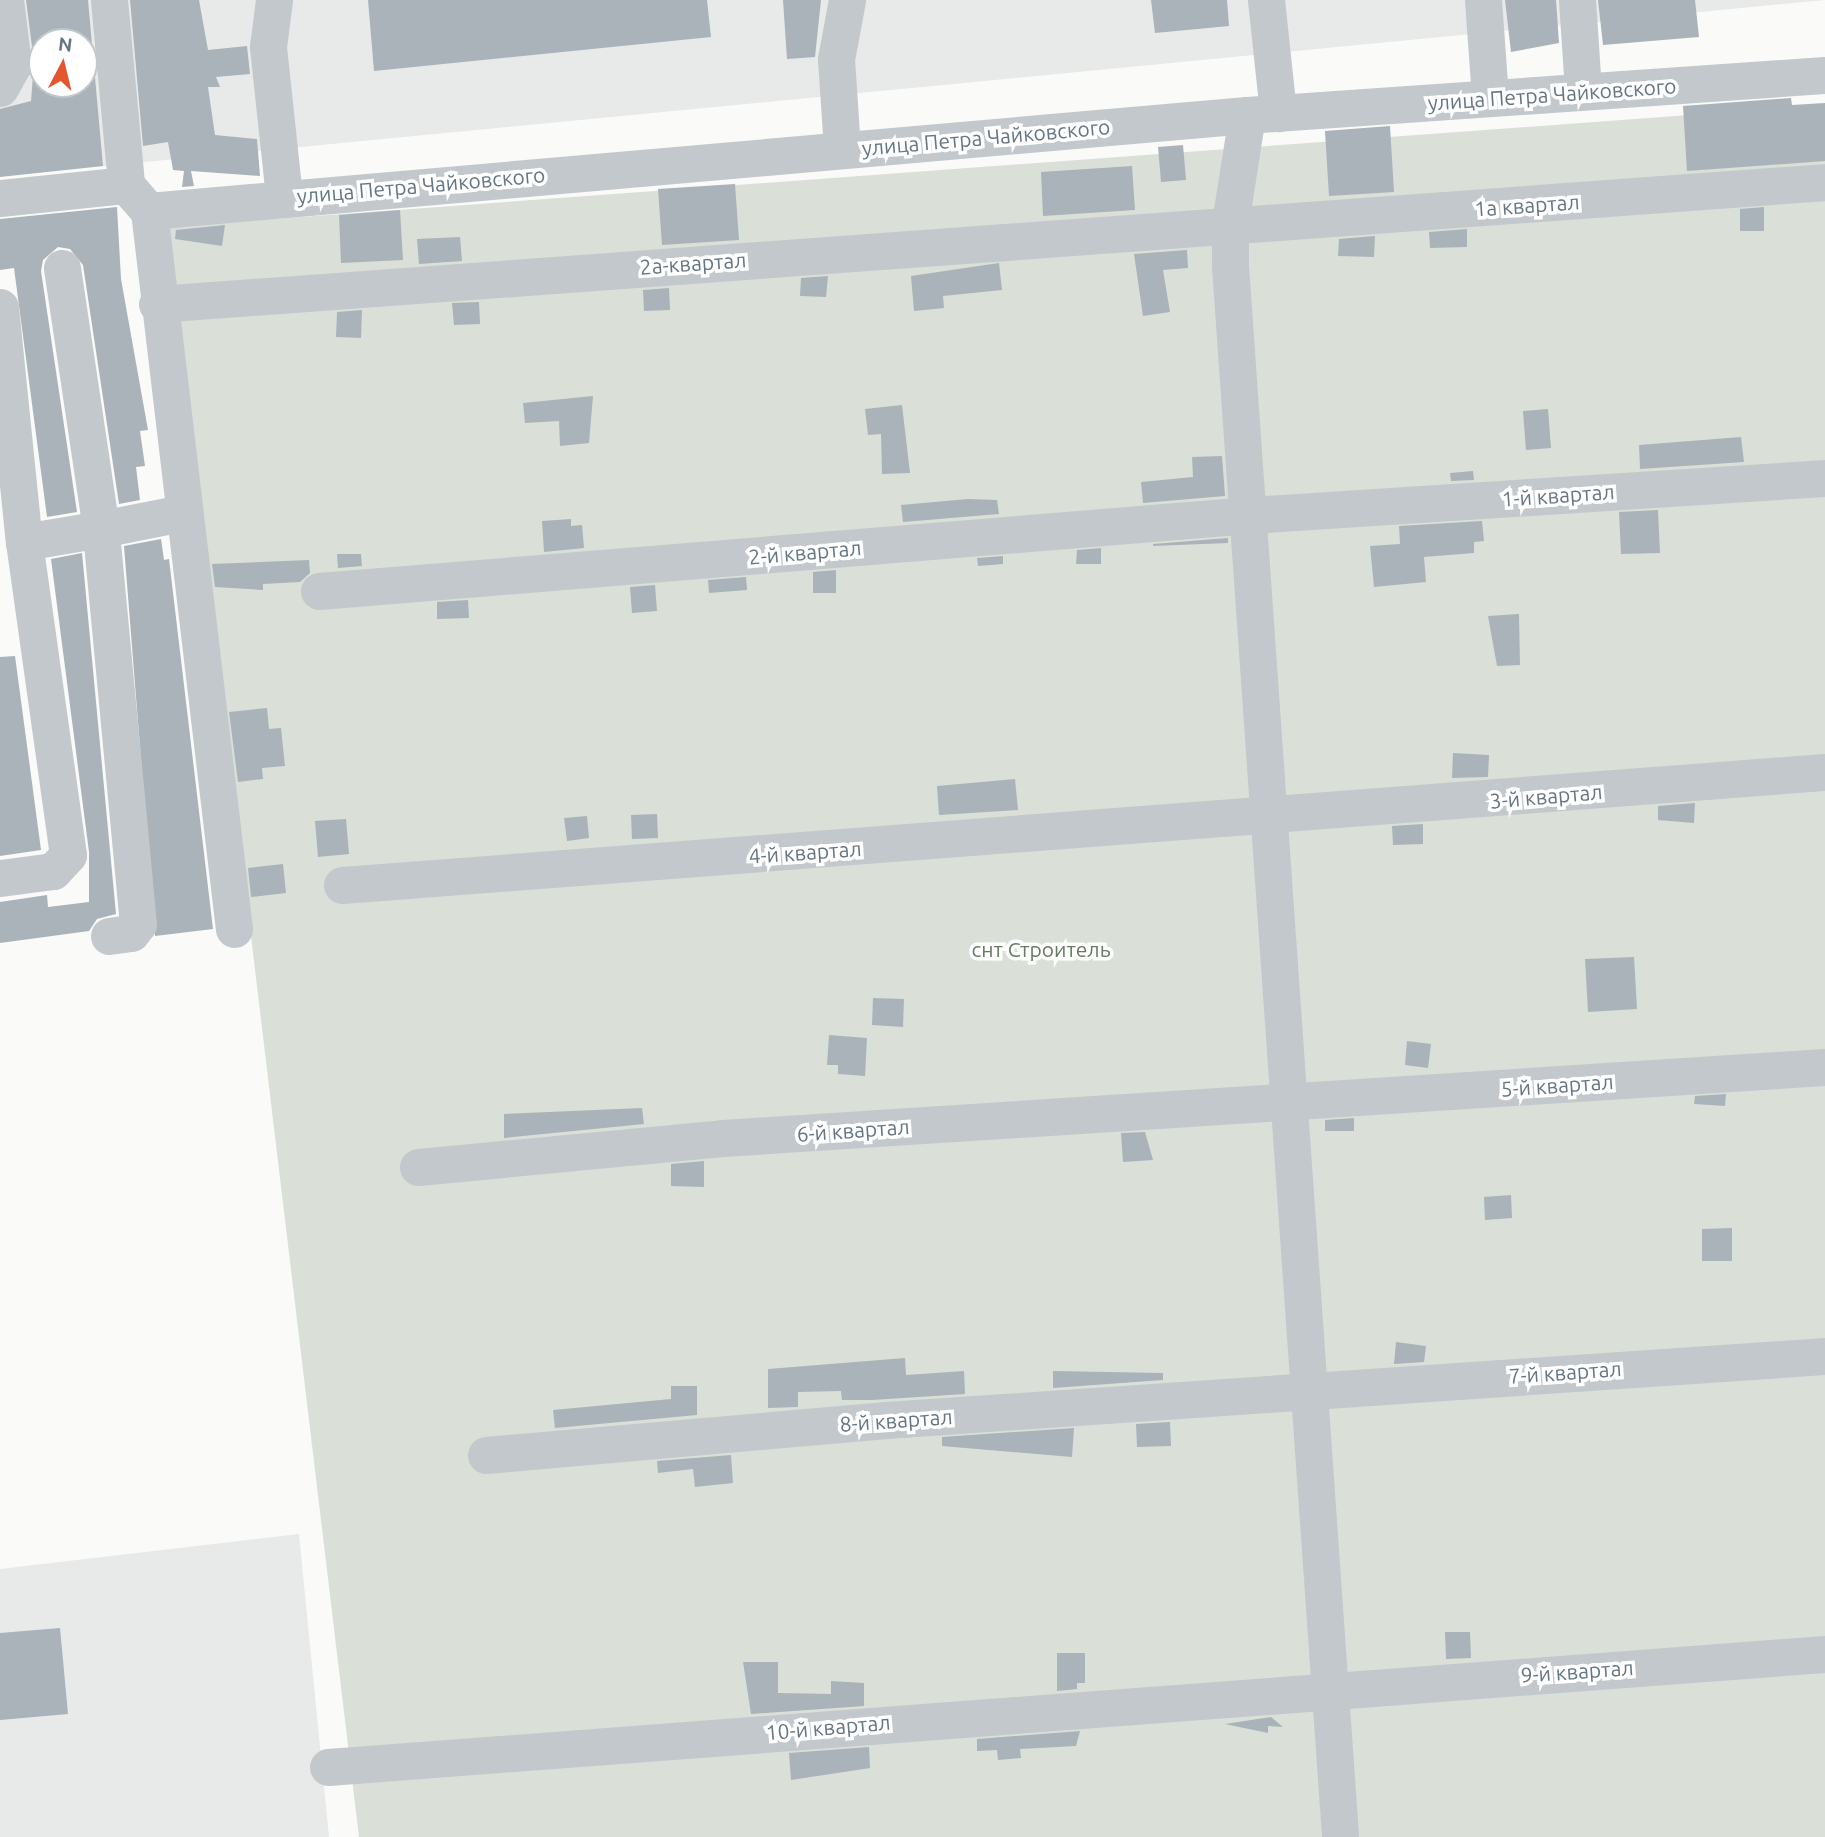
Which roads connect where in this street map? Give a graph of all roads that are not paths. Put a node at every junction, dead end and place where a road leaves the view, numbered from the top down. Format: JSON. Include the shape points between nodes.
{"nodes":[{"id":1,"x":5,"y":0,"type":"edge"},
{"id":2,"x":109,"y":0,"type":"edge"},
{"id":3,"x":275,"y":0,"type":"edge"},
{"id":4,"x":846,"y":0,"type":"edge"},
{"id":5,"x":1266,"y":0,"type":"edge"},
{"id":6,"x":1483,"y":0,"type":"edge"},
{"id":7,"x":1577,"y":0,"type":"edge"},
{"id":8,"x":1825,"y":75,"type":"edge"},
{"id":9,"x":0,"y":88,"type":"edge"},
{"id":10,"x":1583,"y":91,"type":"junction"},
{"id":11,"x":1490,"y":98,"type":"junction"},
{"id":12,"x":1262,"y":114,"type":"junction"},
{"id":13,"x":842,"y":149,"type":"junction"},
{"id":14,"x":1825,"y":182,"type":"edge"},
{"id":15,"x":284,"y":197,"type":"junction"},
{"id":16,"x":0,"y":198,"type":"edge"},
{"id":17,"x":137,"y":198,"type":"junction"},
{"id":18,"x":1230,"y":223,"type":"junction"},
{"id":19,"x":62,"y":268,"type":"dead end"},
{"id":20,"x":157,"y":304,"type":"junction"},
{"id":21,"x":0,"y":307,"type":"edge"},
{"id":22,"x":1825,"y":478,"type":"edge"},
{"id":23,"x":182,"y":513,"type":"junction"},
{"id":24,"x":1291,"y":513,"type":"joint"},
{"id":25,"x":1250,"y":514,"type":"junction"},
{"id":26,"x":101,"y":529,"type":"junction"},
{"id":27,"x":24,"y":542,"type":"junction"},
{"id":28,"x":319,"y":591,"type":"dead end"},
{"id":29,"x":1825,"y":772,"type":"edge"},
{"id":30,"x":1267,"y":819,"type":"junction"},
{"id":31,"x":0,"y":878,"type":"edge"},
{"id":32,"x":342,"y":885,"type":"dead end"},
{"id":33,"x":234,"y":929,"type":"dead end"},
{"id":34,"x":109,"y":936,"type":"dead end"},
{"id":35,"x":1825,"y":1067,"type":"edge"},
{"id":36,"x":1289,"y":1103,"type":"junction"},
{"id":37,"x":418,"y":1167,"type":"dead end"},
{"id":38,"x":1825,"y":1356,"type":"edge"},
{"id":39,"x":1306,"y":1390,"type":"junction"},
{"id":40,"x":486,"y":1455,"type":"dead end"},
{"id":41,"x":1825,"y":1654,"type":"edge"},
{"id":42,"x":1328,"y":1688,"type":"junction"},
{"id":43,"x":328,"y":1767,"type":"dead end"},
{"id":44,"x":1340,"y":1837,"type":"edge"}],
"edges":[{"from":1,"to":9,"type":"street","via":[[13,65]]},
{"from":2,"to":17,"type":"street"},
{"from":3,"to":15,"type":"street","via":[[268,47]]},
{"from":4,"to":13,"type":"street","via":[[836,59]]},
{"from":5,"to":12,"type":"street"},
{"from":6,"to":11,"type":"street"},
{"from":7,"to":10,"type":"street"},
{"from":8,"to":10,"type":"street","name":"улица Петра Чайковского"},
{"from":10,"to":11,"type":"street","name":"улица Петра Чайковского"},
{"from":11,"to":12,"type":"street","name":"улица Петра Чайковского"},
{"from":12,"to":13,"type":"street","name":"улица Петра Чайковского"},
{"from":12,"to":18,"type":"street"},
{"from":13,"to":15,"type":"street","name":"улица Петра Чайковского"},
{"from":14,"to":18,"type":"street","name":"1а квартал"},
{"from":15,"to":17,"type":"street","name":"улица Петра Чайковского"},
{"from":16,"to":17,"type":"street","name":"улица Петра Чайковского"},
{"from":17,"to":20,"type":"street"},
{"from":18,"to":20,"type":"street","name":"2а-квартал"},
{"from":18,"to":25,"type":"street"},
{"from":19,"to":26,"type":"street","via":[[88,477]]},
{"from":20,"to":23,"type":"street"},
{"from":21,"to":27,"type":"street"},
{"from":22,"to":24,"type":"street","name":"1-й квартал"},
{"from":23,"to":26,"type":"street"},
{"from":23,"to":33,"type":"street"},
{"from":24,"to":25,"type":"street","name":"2-й квартал"},
{"from":25,"to":28,"type":"street","name":"2-й квартал"},
{"from":25,"to":30,"type":"street"},
{"from":26,"to":27,"type":"street"},
{"from":26,"to":34,"type":"street","via":[[138,924],[131,933]]},
{"from":27,"to":31,"type":"street","via":[[68,855],[53,871]]},
{"from":29,"to":30,"type":"street","name":"3-й квартал"},
{"from":30,"to":32,"type":"street","name":"4-й квартал"},
{"from":30,"to":36,"type":"street"},
{"from":35,"to":36,"type":"street","name":"5-й квартал"},
{"from":36,"to":37,"type":"street","name":"6-й квартал","via":[[723,1138]]},
{"from":36,"to":39,"type":"street"},
{"from":38,"to":39,"type":"street","name":"7-й квартал"},
{"from":39,"to":40,"type":"street","name":"8-й квартал"},
{"from":39,"to":42,"type":"street"},
{"from":41,"to":42,"type":"street","name":"9-й квартал"},
{"from":42,"to":43,"type":"street","name":"10-й квартал"},
{"from":42,"to":44,"type":"street"}]}
